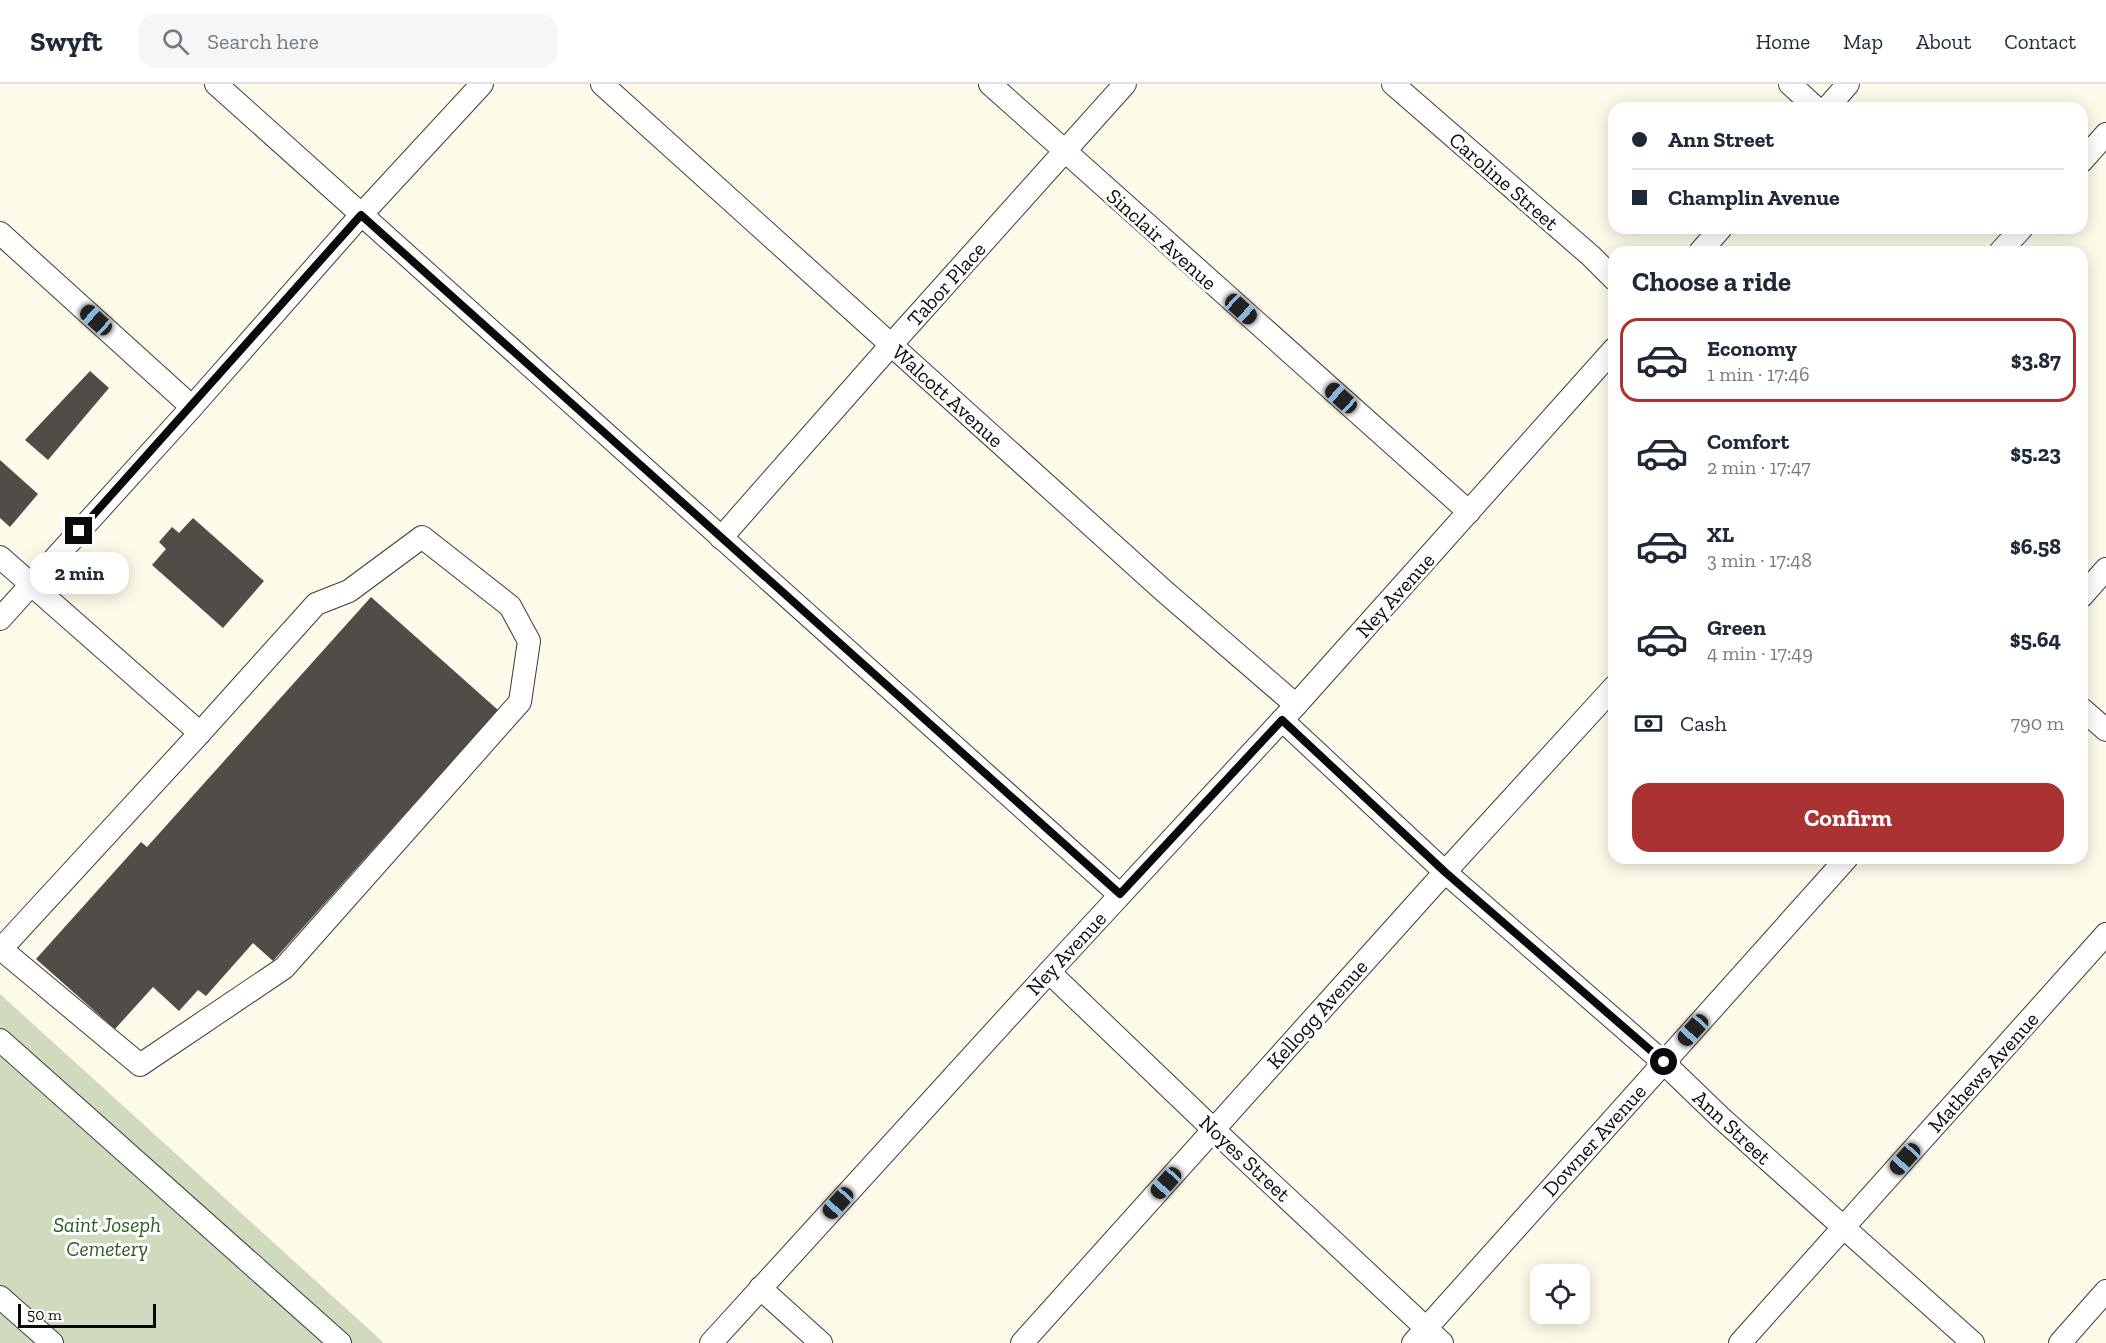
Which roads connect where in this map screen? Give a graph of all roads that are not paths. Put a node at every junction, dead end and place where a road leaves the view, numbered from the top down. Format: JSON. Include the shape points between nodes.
{"nodes":[{"id":1,"x":216,"y":84,"type":"edge"},
{"id":2,"x":482,"y":84,"type":"edge"},
{"id":3,"x":602,"y":84,"type":"edge"},
{"id":4,"x":990,"y":84,"type":"edge"},
{"id":5,"x":1125,"y":84,"type":"edge"},
{"id":6,"x":1393,"y":84,"type":"edge"},
{"id":7,"x":1790,"y":84,"type":"edge"},
{"id":8,"x":1848,"y":84,"type":"edge"},
{"id":9,"x":1809,"y":102,"type":"edge"},
{"id":10,"x":1832,"y":102,"type":"edge"},
{"id":11,"x":2106,"y":134,"type":"edge"},
{"id":12,"x":1065,"y":152,"type":"junction"},
{"id":13,"x":2088,"y":154,"type":"edge"},
{"id":14,"x":361,"y":215,"type":"junction"},
{"id":15,"x":0,"y":233,"type":"edge"},
{"id":16,"x":1716,"y":234,"type":"edge"},
{"id":17,"x":2016,"y":234,"type":"edge"},
{"id":18,"x":1705,"y":246,"type":"edge"},
{"id":19,"x":2006,"y":246,"type":"edge"},
{"id":20,"x":1608,"y":273,"type":"edge"},
{"id":21,"x":891,"y":345,"type":"junction"},
{"id":22,"x":1608,"y":357,"type":"edge"},
{"id":23,"x":192,"y":407,"type":"junction"},
{"id":24,"x":1469,"y":513,"type":"junction"},
{"id":25,"x":721,"y":538,"type":"junction"},
{"id":26,"x":0,"y":557,"type":"edge"},
{"id":27,"x":2106,"y":569,"type":"edge"},
{"id":28,"x":31,"y":584,"type":"junction"},
{"id":29,"x":2088,"y":589,"type":"edge"},
{"id":30,"x":0,"y":619,"type":"edge"},
{"id":31,"x":1608,"y":694,"type":"edge"},
{"id":32,"x":1289,"y":712,"type":"junction"},
{"id":33,"x":2088,"y":714,"type":"edge"},
{"id":34,"x":2106,"y":730,"type":"edge"},
{"id":35,"x":200,"y":733,"type":"junction"},
{"id":36,"x":1410,"y":840,"type":"joint"},
{"id":37,"x":1843,"y":864,"type":"edge"},
{"id":38,"x":1445,"y":872,"type":"junction"},
{"id":39,"x":1120,"y":894,"type":"junction"},
{"id":40,"x":2106,"y":934,"type":"edge"},
{"id":41,"x":1,"y":949,"type":"edge"},
{"id":42,"x":1049,"y":972,"type":"junction"},
{"id":43,"x":0,"y":1040,"type":"edge"},
{"id":44,"x":1664,"y":1062,"type":"junction"},
{"id":45,"x":1214,"y":1130,"type":"junction"},
{"id":46,"x":1844,"y":1228,"type":"junction"},
{"id":47,"x":760,"y":1288,"type":"junction"},
{"id":48,"x":2106,"y":1291,"type":"edge"},
{"id":49,"x":0,"y":1297,"type":"edge"},
{"id":50,"x":1427,"y":1338,"type":"edge"},
{"id":51,"x":52,"y":1343,"type":"edge"},
{"id":52,"x":340,"y":1343,"type":"edge"},
{"id":53,"x":711,"y":1343,"type":"edge"},
{"id":54,"x":821,"y":1343,"type":"edge"},
{"id":55,"x":1022,"y":1343,"type":"edge"},
{"id":56,"x":1740,"y":1343,"type":"edge"},
{"id":57,"x":1972,"y":1343,"type":"edge"},
{"id":58,"x":2060,"y":1343,"type":"edge"}],
"edges":[{"from":1,"to":14,"type":"street"},
{"from":2,"to":14,"type":"street"},
{"from":3,"to":21,"type":"street","name":"Walcott Avenue"},
{"from":4,"to":12,"type":"street","name":"Sinclair Avenue"},
{"from":5,"to":12,"type":"street","name":"Tabor Place"},
{"from":6,"to":20,"type":"street","name":"Caroline Street"},
{"from":7,"to":9,"type":"street"},
{"from":8,"to":10,"type":"street"},
{"from":11,"to":13,"type":"street"},
{"from":12,"to":21,"type":"street","name":"Tabor Place"},
{"from":12,"to":24,"type":"street","name":"Sinclair Avenue"},
{"from":14,"to":23,"type":"street"},
{"from":14,"to":25,"type":"street"},
{"from":15,"to":23,"type":"street"},
{"from":16,"to":18,"type":"street"},
{"from":17,"to":19,"type":"street"},
{"from":21,"to":25,"type":"street","name":"Tabor Place"},
{"from":21,"to":32,"type":"street","name":"Walcott Avenue","via":[[1164,591]]},
{"from":22,"to":24,"type":"street","name":"Ney Avenue"},
{"from":23,"to":28,"type":"street"},
{"from":24,"to":32,"type":"street","name":"Ney Avenue"},
{"from":25,"to":39,"type":"street"},
{"from":26,"to":28,"type":"street"},
{"from":27,"to":29,"type":"street"},
{"from":28,"to":30,"type":"street"},
{"from":28,"to":35,"type":"street"},
{"from":31,"to":38,"type":"street","name":"Kellogg Avenue"},
{"from":32,"to":36,"type":"street","name":"Walcott Avenue"},
{"from":32,"to":39,"type":"street","name":"Ney Avenue"},
{"from":33,"to":34,"type":"street"},
{"from":35,"to":41,"type":"street"},
{"from":35,"to":41,"type":"street","via":[[316,604],[349,591],[422,537],[510,606],[529,641],[520,702],[284,968],[140,1065]]},
{"from":36,"to":38,"type":"street","name":"Ann Street"},
{"from":37,"to":44,"type":"street","name":"Downer Avenue"},
{"from":38,"to":44,"type":"street","name":"Ann Street"},
{"from":38,"to":45,"type":"street","name":"Kellogg Avenue"},
{"from":39,"to":42,"type":"street","name":"Ney Avenue"},
{"from":40,"to":46,"type":"street","name":"Mathews Avenue"},
{"from":42,"to":45,"type":"street","name":"Noyes Street"},
{"from":42,"to":47,"type":"street","name":"Ney Avenue"},
{"from":43,"to":52,"type":"street"},
{"from":44,"to":46,"type":"street","name":"Ann Street"},
{"from":44,"to":50,"type":"street","name":"Downer Avenue"},
{"from":45,"to":50,"type":"street","name":"Noyes Street"},
{"from":45,"to":55,"type":"street","name":"Kellogg Avenue"},
{"from":46,"to":56,"type":"street","name":"Mathews Avenue"},
{"from":46,"to":57,"type":"street","name":"Ann Street"},
{"from":47,"to":53,"type":"street","name":"Ney Avenue"},
{"from":47,"to":54,"type":"street"},
{"from":48,"to":58,"type":"street"},
{"from":49,"to":51,"type":"street"}]}
